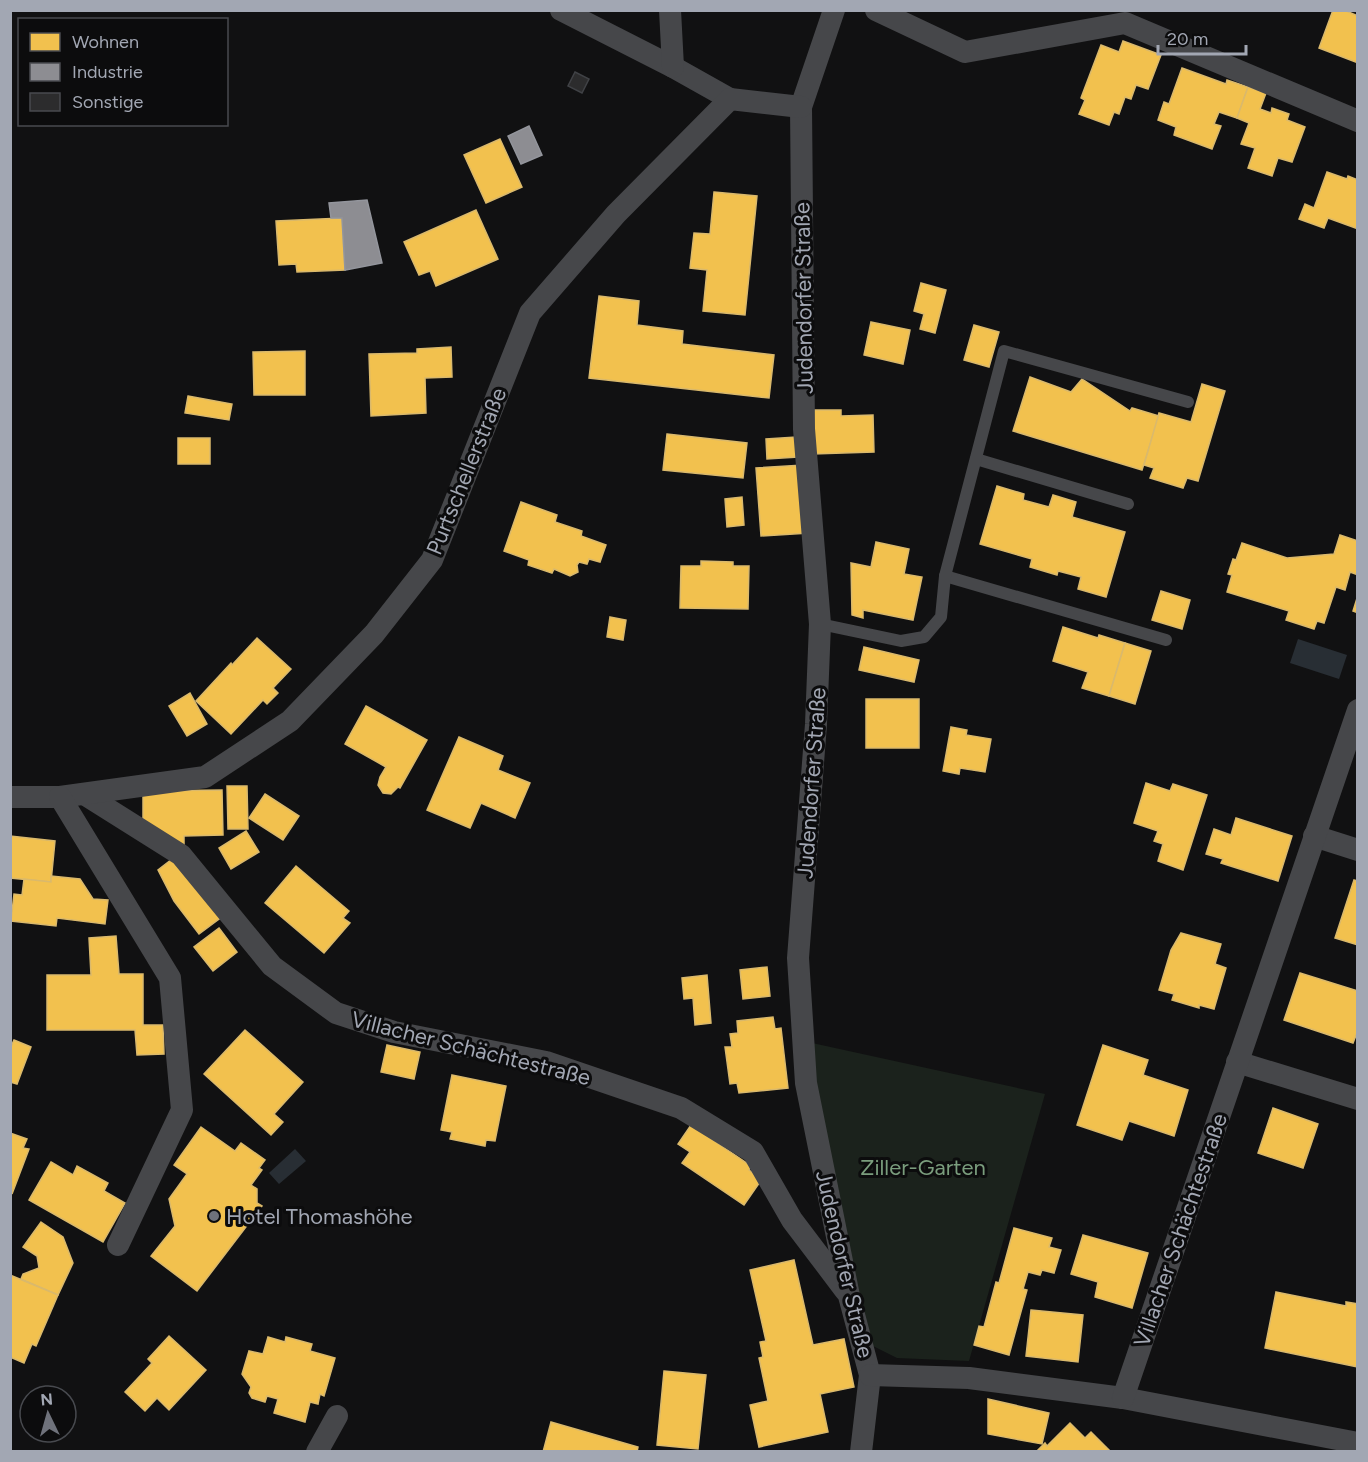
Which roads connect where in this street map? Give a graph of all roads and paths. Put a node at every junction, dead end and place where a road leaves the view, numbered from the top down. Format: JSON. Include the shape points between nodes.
{"nodes":[{"id":1,"x":561,"y":10,"type":"edge"},
{"id":2,"x":670,"y":10,"type":"edge"},
{"id":3,"x":834,"y":10,"type":"edge"},
{"id":4,"x":876,"y":10,"type":"edge"},
{"id":5,"x":673,"y":67,"type":"junction"},
{"id":6,"x":730,"y":99,"type":"junction"},
{"id":7,"x":801,"y":106,"type":"junction"},
{"id":8,"x":1358,"y":121,"type":"edge"},
{"id":9,"x":1188,"y":402,"type":"dead end"},
{"id":10,"x":976,"y":459,"type":"junction"},
{"id":11,"x":1128,"y":504,"type":"dead end"},
{"id":12,"x":945,"y":576,"type":"junction"},
{"id":13,"x":820,"y":624,"type":"junction"},
{"id":14,"x":1166,"y":640,"type":"dead end"},
{"id":15,"x":1358,"y":710,"type":"edge"},
{"id":16,"x":84,"y":794,"type":"junction"},
{"id":17,"x":10,"y":797,"type":"edge"},
{"id":18,"x":60,"y":797,"type":"junction"},
{"id":19,"x":1314,"y":836,"type":"junction"},
{"id":20,"x":1358,"y":850,"type":"edge"},
{"id":21,"x":1237,"y":1062,"type":"junction"},
{"id":22,"x":1358,"y":1099,"type":"edge"},
{"id":23,"x":118,"y":1245,"type":"dead end"},
{"id":24,"x":849,"y":1296,"type":"junction"},
{"id":25,"x":870,"y":1375,"type":"junction"},
{"id":26,"x":1123,"y":1398,"type":"junction"},
{"id":27,"x":337,"y":1416,"type":"dead end"},
{"id":28,"x":1358,"y":1443,"type":"edge"},
{"id":29,"x":317,"y":1452,"type":"edge"},
{"id":30,"x":861,"y":1452,"type":"edge"}],
"edges":[{"from":1,"to":5,"type":"street"},
{"from":2,"to":5,"type":"street"},
{"from":3,"to":7,"type":"street","name":"Judendorfer Straße"},
{"from":4,"to":8,"type":"street","via":[[965,52],[1125,23]]},
{"from":5,"to":6,"type":"street"},
{"from":6,"to":7,"type":"street"},
{"from":6,"to":16,"type":"street","name":"Purtschellerstraße","via":[[616,213],[530,313],[432,560],[374,634],[290,721],[205,777]]},
{"from":7,"to":13,"type":"street","name":"Judendorfer Straße","via":[[804,429]]},
{"from":9,"to":10,"type":"lane","via":[[1004,351]]},
{"from":10,"to":11,"type":"lane"},
{"from":10,"to":12,"type":"lane"},
{"from":12,"to":13,"type":"lane","via":[[941,617],[924,637],[901,641]]},
{"from":12,"to":14,"type":"lane"},
{"from":13,"to":24,"type":"street","name":"Judendorfer Straße","via":[[798,958],[806,1083]]},
{"from":15,"to":19,"type":"street","name":"Villacher Schächtestraße"},
{"from":16,"to":18,"type":"street","name":"Purtschellerstraße"},
{"from":16,"to":24,"type":"street","name":"Villacher Schächtestraße","via":[[181,855],[272,966],[336,1013],[394,1032],[557,1066],[681,1108],[753,1152],[792,1220]]},
{"from":17,"to":18,"type":"street","name":"Purtschellerstraße"},
{"from":18,"to":23,"type":"street","via":[[170,978],[182,1110]]},
{"from":19,"to":20,"type":"street"},
{"from":19,"to":21,"type":"street","name":"Villacher Schächtestraße"},
{"from":21,"to":22,"type":"street"},
{"from":21,"to":26,"type":"street","name":"Villacher Schächtestraße"},
{"from":24,"to":25,"type":"street","name":"Judendorfer Straße"},
{"from":25,"to":26,"type":"street","via":[[969,1378]]},
{"from":25,"to":30,"type":"street","name":"Judendorfer Straße"},
{"from":26,"to":28,"type":"street"},
{"from":27,"to":29,"type":"street"}]}
